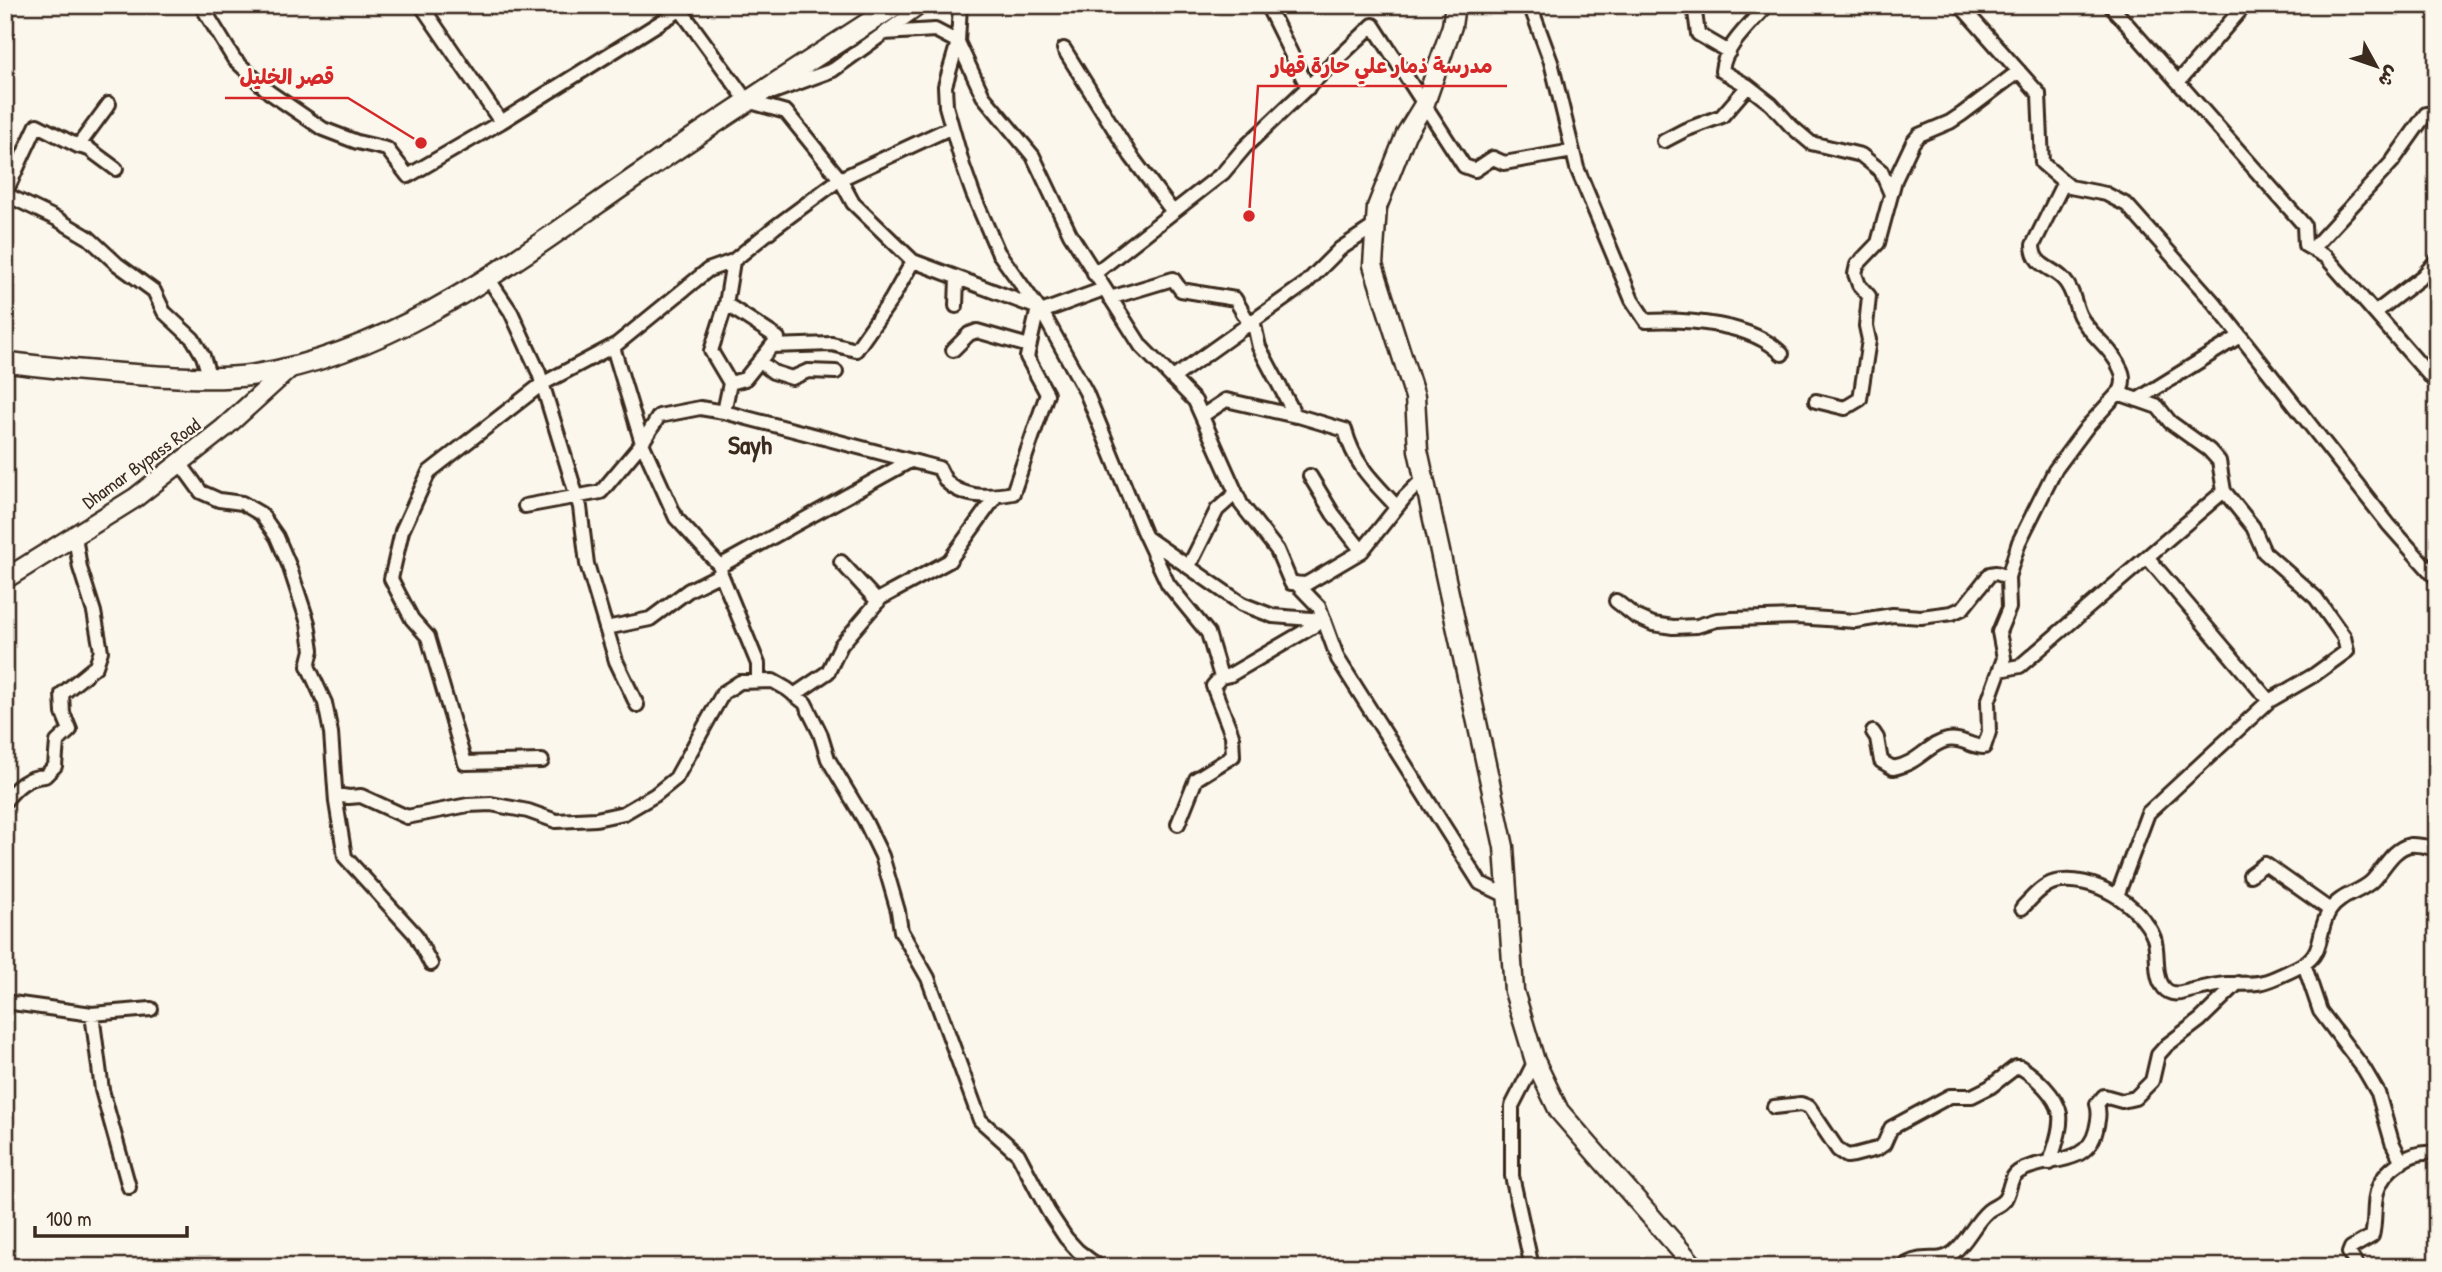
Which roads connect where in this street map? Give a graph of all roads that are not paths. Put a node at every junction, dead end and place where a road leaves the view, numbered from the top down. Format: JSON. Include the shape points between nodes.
{"nodes":[{"id":1,"x":201,"y":5,"type":"edge"},
{"id":2,"x":421,"y":5,"type":"edge"},
{"id":3,"x":896,"y":5,"type":"edge"},
{"id":4,"x":923,"y":5,"type":"edge"},
{"id":5,"x":960,"y":5,"type":"edge"},
{"id":6,"x":1268,"y":5,"type":"edge"},
{"id":7,"x":1455,"y":5,"type":"edge"},
{"id":8,"x":1530,"y":5,"type":"edge"},
{"id":9,"x":1694,"y":5,"type":"edge"},
{"id":10,"x":1767,"y":5,"type":"edge"},
{"id":11,"x":1960,"y":5,"type":"edge"},
{"id":12,"x":2110,"y":5,"type":"edge"},
{"id":13,"x":2245,"y":5,"type":"edge"},
{"id":14,"x":682,"y":7,"type":"edge"},
{"id":15,"x":884,"y":33,"type":"junction"},
{"id":16,"x":958,"y":42,"type":"junction"},
{"id":17,"x":1064,"y":50,"type":"dead end"},
{"id":18,"x":1729,"y":52,"type":"junction"},
{"id":19,"x":2019,"y":71,"type":"junction"},
{"id":20,"x":2179,"y":81,"type":"junction"},
{"id":21,"x":1748,"y":86,"type":"junction"},
{"id":22,"x":1308,"y":88,"type":"junction"},
{"id":23,"x":747,"y":101,"type":"junction"},
{"id":24,"x":1425,"y":103,"type":"junction"},
{"id":25,"x":109,"y":104,"type":"dead end"},
{"id":26,"x":2437,"y":114,"type":"edge"},
{"id":27,"x":501,"y":122,"type":"junction"},
{"id":28,"x":952,"y":127,"type":"junction"},
{"id":29,"x":1664,"y":141,"type":"dead end"},
{"id":30,"x":78,"y":146,"type":"junction"},
{"id":31,"x":1573,"y":151,"type":"junction"},
{"id":32,"x":116,"y":169,"type":"dead end"},
{"id":33,"x":840,"y":179,"type":"junction"},
{"id":34,"x":2064,"y":182,"type":"junction"},
{"id":35,"x":1891,"y":195,"type":"junction"},
{"id":36,"x":1173,"y":212,"type":"junction"},
{"id":37,"x":1376,"y":225,"type":"junction"},
{"id":38,"x":2312,"y":249,"type":"junction"},
{"id":39,"x":2437,"y":260,"type":"edge"},
{"id":40,"x":733,"y":261,"type":"junction"},
{"id":41,"x":912,"y":261,"type":"junction"},
{"id":42,"x":1094,"y":274,"type":"junction"},
{"id":43,"x":488,"y":278,"type":"junction"},
{"id":44,"x":957,"y":278,"type":"junction"},
{"id":45,"x":1107,"y":294,"type":"junction"},
{"id":46,"x":726,"y":304,"type":"junction"},
{"id":47,"x":956,"y":306,"type":"dead end"},
{"id":48,"x":1040,"y":310,"type":"junction"},
{"id":49,"x":2376,"y":312,"type":"junction"},
{"id":50,"x":1251,"y":322,"type":"junction"},
{"id":51,"x":2240,"y":336,"type":"junction"},
{"id":52,"x":613,"y":346,"type":"junction"},
{"id":53,"x":772,"y":346,"type":"junction"},
{"id":54,"x":1029,"y":346,"type":"junction"},
{"id":55,"x":953,"y":350,"type":"dead end"},
{"id":56,"x":1782,"y":354,"type":"dead end"},
{"id":57,"x":759,"y":361,"type":"junction"},
{"id":58,"x":5,"y":362,"type":"edge"},
{"id":59,"x":291,"y":366,"type":"junction"},
{"id":60,"x":836,"y":372,"type":"dead end"},
{"id":61,"x":210,"y":378,"type":"junction"},
{"id":62,"x":1173,"y":378,"type":"junction"},
{"id":63,"x":730,"y":383,"type":"junction"},
{"id":64,"x":542,"y":384,"type":"junction"},
{"id":65,"x":2437,"y":384,"type":"edge"},
{"id":66,"x":2118,"y":393,"type":"junction"},
{"id":67,"x":2137,"y":400,"type":"junction"},
{"id":68,"x":1816,"y":401,"type":"dead end"},
{"id":69,"x":724,"y":412,"type":"junction"},
{"id":70,"x":1202,"y":416,"type":"junction"},
{"id":71,"x":1296,"y":416,"type":"junction"},
{"id":72,"x":642,"y":443,"type":"junction"},
{"id":73,"x":910,"y":461,"type":"junction"},
{"id":74,"x":180,"y":463,"type":"junction"},
{"id":75,"x":1310,"y":476,"type":"dead end"},
{"id":76,"x":1424,"y":477,"type":"junction"},
{"id":77,"x":2224,"y":491,"type":"junction"},
{"id":78,"x":1236,"y":493,"type":"junction"},
{"id":79,"x":577,"y":496,"type":"junction"},
{"id":80,"x":996,"y":496,"type":"junction"},
{"id":81,"x":525,"y":506,"type":"dead end"},
{"id":82,"x":1397,"y":507,"type":"junction"},
{"id":83,"x":75,"y":536,"type":"junction"},
{"id":84,"x":1147,"y":538,"type":"junction"},
{"id":85,"x":1362,"y":551,"type":"junction"},
{"id":86,"x":2148,"y":558,"type":"junction"},
{"id":87,"x":841,"y":562,"type":"dead end"},
{"id":88,"x":1189,"y":566,"type":"junction"},
{"id":89,"x":721,"y":570,"type":"junction"},
{"id":90,"x":2008,"y":577,"type":"junction"},
{"id":91,"x":5,"y":579,"type":"edge"},
{"id":92,"x":2437,"y":579,"type":"edge"},
{"id":93,"x":1297,"y":583,"type":"junction"},
{"id":94,"x":1616,"y":601,"type":"dead end"},
{"id":95,"x":878,"y":602,"type":"junction"},
{"id":96,"x":1324,"y":620,"type":"junction"},
{"id":97,"x":606,"y":628,"type":"junction"},
{"id":98,"x":2000,"y":670,"type":"junction"},
{"id":99,"x":1221,"y":677,"type":"junction"},
{"id":100,"x":758,"y":681,"type":"junction"},
{"id":101,"x":794,"y":695,"type":"junction"},
{"id":102,"x":2269,"y":701,"type":"junction"},
{"id":103,"x":637,"y":705,"type":"dead end"},
{"id":104,"x":1874,"y":732,"type":"dead end"},
{"id":105,"x":542,"y":761,"type":"dead end"},
{"id":106,"x":336,"y":795,"type":"junction"},
{"id":107,"x":5,"y":801,"type":"edge"},
{"id":108,"x":1178,"y":824,"type":"dead end"},
{"id":109,"x":2437,"y":848,"type":"edge"},
{"id":110,"x":2250,"y":875,"type":"dead end"},
{"id":111,"x":1507,"y":896,"type":"junction"},
{"id":112,"x":2117,"y":896,"type":"junction"},
{"id":113,"x":2022,"y":908,"type":"dead end"},
{"id":114,"x":2330,"y":909,"type":"junction"},
{"id":115,"x":431,"y":964,"type":"dead end"},
{"id":116,"x":2304,"y":964,"type":"junction"},
{"id":117,"x":2238,"y":983,"type":"junction"},
{"id":118,"x":5,"y":1002,"type":"edge"},
{"id":119,"x":151,"y":1009,"type":"dead end"},
{"id":120,"x":92,"y":1014,"type":"junction"},
{"id":121,"x":1535,"y":1061,"type":"junction"},
{"id":122,"x":1774,"y":1107,"type":"dead end"},
{"id":123,"x":2437,"y":1154,"type":"edge"},
{"id":124,"x":2402,"y":1162,"type":"junction"},
{"id":125,"x":2050,"y":1163,"type":"junction"},
{"id":126,"x":129,"y":1188,"type":"dead end"},
{"id":127,"x":1099,"y":1267,"type":"edge"},
{"id":128,"x":1532,"y":1267,"type":"edge"},
{"id":129,"x":1695,"y":1267,"type":"edge"},
{"id":130,"x":1902,"y":1267,"type":"edge"},
{"id":131,"x":2358,"y":1267,"type":"edge"}],
"edges":[{"from":1,"to":27,"type":"street","via":[[234,59],[269,92],[323,129],[387,149],[408,176]]},
{"from":2,"to":27,"type":"street"},
{"from":3,"to":23,"type":"main road"},
{"from":4,"to":15,"type":"street"},
{"from":5,"to":16,"type":"street"},
{"from":6,"to":22,"type":"street"},
{"from":7,"to":24,"type":"street"},
{"from":8,"to":31,"type":"street","via":[[1551,62]]},
{"from":9,"to":18,"type":"street","via":[[1698,34]]},
{"from":10,"to":18,"type":"street"},
{"from":11,"to":19,"type":"street"},
{"from":12,"to":20,"type":"street"},
{"from":13,"to":20,"type":"street"},
{"from":14,"to":23,"type":"street"},
{"from":14,"to":27,"type":"street"},
{"from":15,"to":16,"type":"street","via":[[935,30]]},
{"from":15,"to":23,"type":"street","via":[[833,70]]},
{"from":16,"to":28,"type":"street","via":[[945,86]]},
{"from":16,"to":42,"type":"street","via":[[983,96],[1034,156]]},
{"from":17,"to":36,"type":"street","via":[[1131,156]]},
{"from":18,"to":21,"type":"street","via":[[1722,71]]},
{"from":19,"to":34,"type":"street","via":[[2039,94],[2042,163]]},
{"from":19,"to":35,"type":"street","via":[[1950,122],[1919,135],[1906,154]]},
{"from":20,"to":38,"type":"street","via":[[2304,225],[2305,245]]},
{"from":21,"to":29,"type":"street","via":[[1722,116]]},
{"from":21,"to":35,"type":"street","via":[[1811,143],[1861,155],[1881,171]]},
{"from":22,"to":24,"type":"street","via":[[1373,25]]},
{"from":22,"to":36,"type":"street","via":[[1223,173]]},
{"from":23,"to":33,"type":"street","via":[[786,112]]},
{"from":23,"to":43,"type":"main road"},
{"from":24,"to":31,"type":"street","via":[[1464,166],[1475,170],[1493,158],[1504,163]]},
{"from":24,"to":37,"type":"street","via":[[1406,134],[1377,207]]},
{"from":25,"to":30,"type":"street"},
{"from":26,"to":38,"type":"street","via":[[2426,114],[2392,162]]},
{"from":28,"to":33,"type":"street"},
{"from":28,"to":48,"type":"street","via":[[998,252]]},
{"from":30,"to":32,"type":"street"},
{"from":30,"to":61,"type":"street","via":[[37,125],[5,194],[89,238],[155,291],[164,312],[193,339]]},
{"from":31,"to":56,"type":"street","via":[[1632,300],[1646,321],[1717,326],[1772,343]]},
{"from":33,"to":40,"type":"street"},
{"from":33,"to":41,"type":"street","via":[[853,203]]},
{"from":34,"to":51,"type":"street","via":[[2127,205]]},
{"from":34,"to":66,"type":"street","via":[[2033,250],[2038,262],[2064,279],[2085,324],[2120,368],[2123,383]]},
{"from":35,"to":68,"type":"street","via":[[1878,243],[1860,260],[1854,274],[1869,296],[1869,340],[1860,399],[1845,408]]},
{"from":36,"to":42,"type":"street"},
{"from":37,"to":50,"type":"street"},
{"from":37,"to":76,"type":"street","via":[[1373,265],[1415,397]]},
{"from":38,"to":49,"type":"street","via":[[2326,257]]},
{"from":39,"to":49,"type":"street"},
{"from":40,"to":46,"type":"street"},
{"from":40,"to":52,"type":"street","via":[[708,270]]},
{"from":41,"to":44,"type":"street"},
{"from":41,"to":53,"type":"street","via":[[856,350],[832,344]]},
{"from":42,"to":45,"type":"street"},
{"from":43,"to":59,"type":"main road","via":[[403,325]]},
{"from":43,"to":64,"type":"street","via":[[511,312]]},
{"from":44,"to":47,"type":"street"},
{"from":44,"to":48,"type":"street"},
{"from":45,"to":48,"type":"street"},
{"from":45,"to":50,"type":"street","via":[[1173,279],[1181,290],[1235,299]]},
{"from":45,"to":62,"type":"street","via":[[1141,346]]},
{"from":46,"to":53,"type":"street","via":[[778,338]]},
{"from":46,"to":63,"type":"street","via":[[711,351]]},
{"from":48,"to":54,"type":"street"},
{"from":48,"to":84,"type":"street","via":[[1086,392]]},
{"from":49,"to":65,"type":"street"},
{"from":50,"to":62,"type":"street"},
{"from":50,"to":71,"type":"street","via":[[1259,347]]},
{"from":51,"to":67,"type":"street"},
{"from":51,"to":92,"type":"street"},
{"from":52,"to":64,"type":"street"},
{"from":52,"to":72,"type":"street"},
{"from":53,"to":57,"type":"street"},
{"from":54,"to":55,"type":"street","via":[[977,331]]},
{"from":54,"to":80,"type":"street","via":[[1027,357],[1047,394],[1013,493]]},
{"from":57,"to":60,"type":"street","via":[[792,378],[808,371]]},
{"from":57,"to":63,"type":"street","via":[[745,379]]},
{"from":58,"to":61,"type":"main road"},
{"from":59,"to":61,"type":"main road"},
{"from":59,"to":74,"type":"street","name":"Dhamar Bypass Road"},
{"from":62,"to":70,"type":"street","via":[[1195,401]]},
{"from":63,"to":69,"type":"street"},
{"from":64,"to":79,"type":"street"},
{"from":64,"to":105,"type":"street","via":[[429,472],[402,531],[391,579],[412,619],[428,637],[465,763]]},
{"from":66,"to":67,"type":"street"},
{"from":66,"to":90,"type":"street","via":[[2055,470],[2019,542]]},
{"from":67,"to":77,"type":"street","via":[[2158,407],[2170,422],[2209,450],[2219,461]]},
{"from":69,"to":72,"type":"street","via":[[700,408],[659,416]]},
{"from":69,"to":73,"type":"street"},
{"from":70,"to":71,"type":"street","via":[[1226,400]]},
{"from":70,"to":78,"type":"street"},
{"from":71,"to":82,"type":"street","via":[[1345,430],[1351,452]]},
{"from":72,"to":79,"type":"street","via":[[601,492]]},
{"from":72,"to":89,"type":"street","via":[[676,518]]},
{"from":73,"to":80,"type":"street","via":[[939,468],[948,483],[970,495]]},
{"from":73,"to":89,"type":"street"},
{"from":74,"to":83,"type":"street","name":"Dhamar Bypass Road"},
{"from":74,"to":106,"type":"street","via":[[201,492],[242,503],[261,514],[277,537],[308,623],[312,650],[308,666],[325,703]]},
{"from":75,"to":85,"type":"street"},
{"from":76,"to":82,"type":"street"},
{"from":76,"to":111,"type":"street","via":[[1504,847]]},
{"from":77,"to":86,"type":"street"},
{"from":77,"to":102,"type":"street","via":[[2253,527],[2264,552],[2316,598],[2344,637],[2347,651]]},
{"from":78,"to":88,"type":"street","via":[[1217,510]]},
{"from":78,"to":93,"type":"street","via":[[1277,550],[1291,583]]},
{"from":79,"to":81,"type":"street"},
{"from":79,"to":97,"type":"street","via":[[587,564]]},
{"from":80,"to":95,"type":"street","via":[[949,561]]},
{"from":82,"to":85,"type":"street"},
{"from":83,"to":91,"type":"street","name":"Dhamar Bypass Road"},
{"from":83,"to":107,"type":"street","via":[[101,651],[96,666],[62,694],[70,730],[57,743],[55,766],[45,776],[33,776]]},
{"from":84,"to":88,"type":"street"},
{"from":84,"to":99,"type":"street","via":[[1168,584],[1208,633]]},
{"from":85,"to":93,"type":"street","via":[[1306,584]]},
{"from":86,"to":98,"type":"street","via":[[2020,666]]},
{"from":86,"to":102,"type":"street"},
{"from":87,"to":95,"type":"street"},
{"from":88,"to":96,"type":"street","via":[[1242,604],[1273,616]]},
{"from":89,"to":97,"type":"street","via":[[650,619]]},
{"from":89,"to":100,"type":"street","via":[[758,664]]},
{"from":90,"to":94,"type":"street","via":[[1990,574],[1963,608],[1921,617],[1733,619],[1673,627],[1635,616]]},
{"from":90,"to":98,"type":"street","via":[[2008,608],[1999,638],[2005,651]]},
{"from":93,"to":96,"type":"street","via":[[1319,607]]},
{"from":95,"to":101,"type":"street","via":[[841,645],[828,673]]},
{"from":96,"to":99,"type":"street"},
{"from":96,"to":111,"type":"street","via":[[1338,659],[1480,883]]},
{"from":97,"to":103,"type":"street"},
{"from":98,"to":104,"type":"street","via":[[1988,702],[1989,732],[1984,747],[1947,740],[1913,762],[1893,768],[1881,761]]},
{"from":99,"to":108,"type":"street","via":[[1213,686],[1232,735],[1233,757],[1196,779]]},
{"from":100,"to":101,"type":"street","via":[[773,681]]},
{"from":100,"to":106,"type":"street","via":[[740,682],[723,693],[676,778],[624,813],[596,820],[556,821],[491,804],[407,817],[361,796]]},
{"from":101,"to":127,"type":"street","via":[[805,704],[828,759],[882,856],[901,931],[928,978],[980,1120],[1018,1154],[1066,1238]]},
{"from":102,"to":112,"type":"street","via":[[2148,813]]},
{"from":106,"to":115,"type":"street","via":[[345,857],[415,934]]},
{"from":109,"to":114,"type":"street","via":[[2410,845],[2401,849],[2372,881]]},
{"from":110,"to":114,"type":"street","via":[[2265,864]]},
{"from":111,"to":121,"type":"street","via":[[1514,991]]},
{"from":112,"to":113,"type":"street","via":[[2084,884],[2053,882]]},
{"from":112,"to":117,"type":"street","via":[[2144,919],[2152,933],[2160,980],[2167,991],[2175,994]]},
{"from":114,"to":116,"type":"street","via":[[2317,951]]},
{"from":116,"to":117,"type":"street","via":[[2262,983]]},
{"from":116,"to":124,"type":"street","via":[[2320,1011],[2378,1093]]},
{"from":117,"to":125,"type":"street","via":[[2166,1045],[2158,1055],[2152,1081],[2135,1098],[2100,1099],[2092,1142],[2084,1150]]},
{"from":118,"to":120,"type":"street"},
{"from":119,"to":120,"type":"street"},
{"from":120,"to":126,"type":"street","via":[[102,1090]]},
{"from":121,"to":128,"type":"street","via":[[1512,1106],[1512,1176]]},
{"from":121,"to":129,"type":"street","via":[[1559,1111]]},
{"from":122,"to":125,"type":"street","via":[[1809,1107],[1838,1150],[1854,1155],[1877,1149],[1891,1128],[1950,1096],[1972,1096],[2020,1067],[2042,1085],[2060,1114]]},
{"from":123,"to":124,"type":"street","via":[[2416,1154]]},
{"from":124,"to":131,"type":"street","via":[[2378,1188],[2372,1236],[2351,1248],[2349,1253]]},
{"from":125,"to":130,"type":"street","via":[[2012,1177],[2003,1201],[1988,1211],[1951,1254],[1920,1257]]}]}
